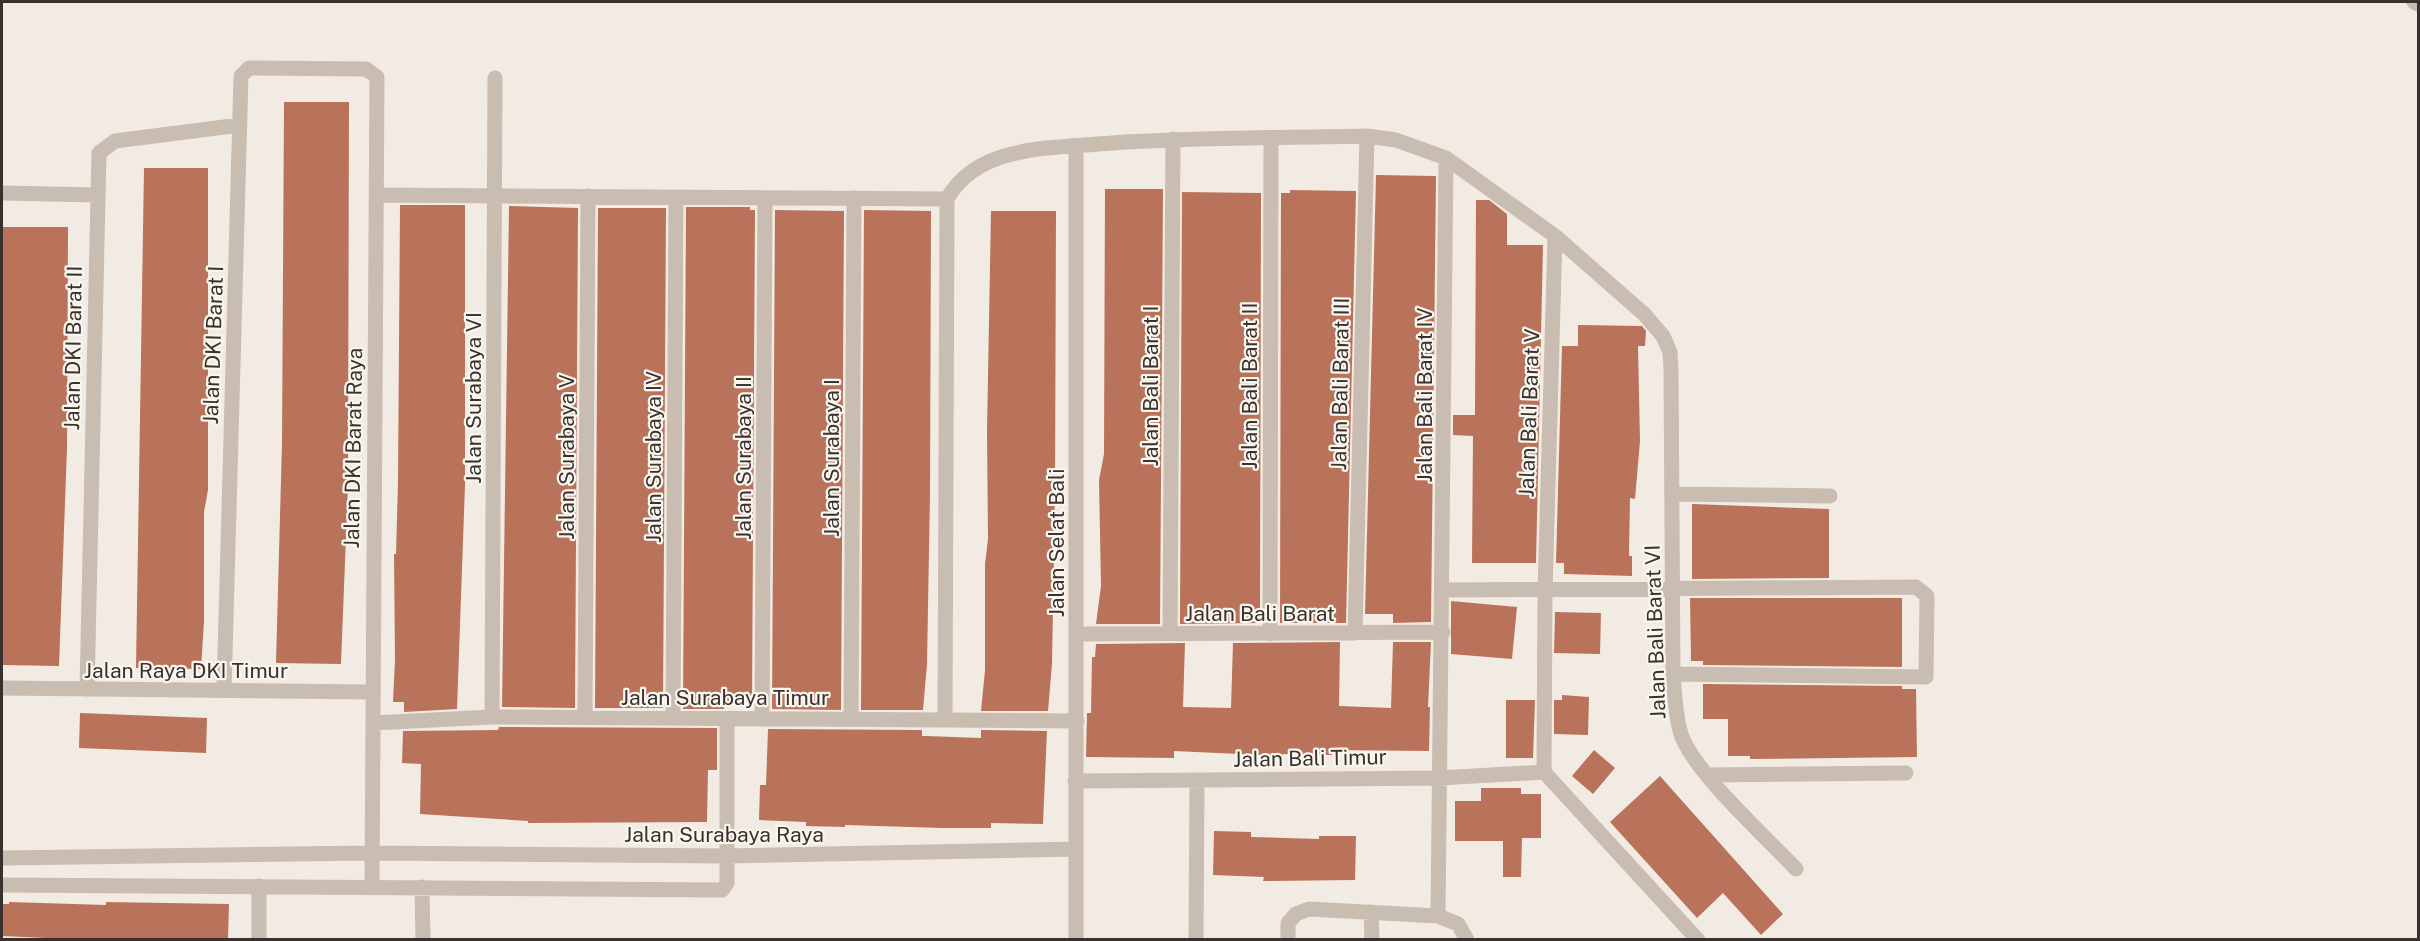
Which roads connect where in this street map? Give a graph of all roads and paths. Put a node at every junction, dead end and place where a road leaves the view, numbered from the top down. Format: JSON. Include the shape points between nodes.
{"nodes":[{"id":1,"x":2415,"y":2,"type":"edge"},
{"id":2,"x":2418,"y":4,"type":"edge"},
{"id":3,"x":312,"y":69,"type":"joint"},
{"id":4,"x":495,"y":78,"type":"dead end"},
{"id":5,"x":240,"y":125,"type":"junction"},
{"id":6,"x":1367,"y":136,"type":"junction"},
{"id":7,"x":1271,"y":138,"type":"junction"},
{"id":8,"x":1173,"y":139,"type":"junction"},
{"id":9,"x":1076,"y":146,"type":"junction"},
{"id":10,"x":1446,"y":158,"type":"junction"},
{"id":11,"x":2,"y":193,"type":"edge"},
{"id":12,"x":97,"y":195,"type":"junction"},
{"id":13,"x":377,"y":195,"type":"junction"},
{"id":14,"x":495,"y":196,"type":"junction"},
{"id":15,"x":588,"y":196,"type":"junction"},
{"id":16,"x":676,"y":197,"type":"junction"},
{"id":17,"x":765,"y":198,"type":"junction"},
{"id":18,"x":854,"y":198,"type":"junction"},
{"id":19,"x":947,"y":199,"type":"junction"},
{"id":20,"x":1555,"y":236,"type":"junction"},
{"id":21,"x":1672,"y":494,"type":"junction"},
{"id":22,"x":1830,"y":496,"type":"dead end"},
{"id":23,"x":1672,"y":588,"type":"junction"},
{"id":24,"x":1443,"y":590,"type":"junction"},
{"id":25,"x":1545,"y":592,"type":"junction"},
{"id":26,"x":1443,"y":632,"type":"junction"},
{"id":27,"x":1354,"y":633,"type":"junction"},
{"id":28,"x":1077,"y":634,"type":"junction"},
{"id":29,"x":1170,"y":634,"type":"junction"},
{"id":30,"x":1270,"y":634,"type":"junction"},
{"id":31,"x":1674,"y":674,"type":"junction"},
{"id":32,"x":2,"y":688,"type":"edge"},
{"id":33,"x":87,"y":690,"type":"junction"},
{"id":34,"x":224,"y":690,"type":"junction"},
{"id":35,"x":371,"y":692,"type":"junction"},
{"id":36,"x":492,"y":717,"type":"junction"},
{"id":37,"x":585,"y":718,"type":"junction"},
{"id":38,"x":673,"y":718,"type":"junction"},
{"id":39,"x":762,"y":719,"type":"junction"},
{"id":40,"x":851,"y":719,"type":"junction"},
{"id":41,"x":945,"y":720,"type":"junction"},
{"id":42,"x":727,"y":721,"type":"junction"},
{"id":43,"x":1077,"y":722,"type":"junction"},
{"id":44,"x":373,"y":723,"type":"junction"},
{"id":45,"x":1544,"y":772,"type":"junction"},
{"id":46,"x":1906,"y":773,"type":"dead end"},
{"id":47,"x":1707,"y":774,"type":"junction"},
{"id":48,"x":1439,"y":778,"type":"junction"},
{"id":49,"x":1197,"y":780,"type":"junction"},
{"id":50,"x":1075,"y":781,"type":"junction"},
{"id":51,"x":1076,"y":849,"type":"junction"},
{"id":52,"x":372,"y":853,"type":"junction"},
{"id":53,"x":726,"y":856,"type":"junction"},
{"id":54,"x":2,"y":858,"type":"edge"},
{"id":55,"x":1796,"y":869,"type":"dead end"},
{"id":56,"x":2,"y":885,"type":"edge"},
{"id":57,"x":259,"y":886,"type":"junction"},
{"id":58,"x":372,"y":887,"type":"junction"},
{"id":59,"x":422,"y":887,"type":"junction"},
{"id":60,"x":1371,"y":912,"type":"junction"},
{"id":61,"x":1438,"y":916,"type":"junction"},
{"id":62,"x":258,"y":939,"type":"edge"},
{"id":63,"x":423,"y":939,"type":"edge"},
{"id":64,"x":1076,"y":939,"type":"edge"},
{"id":65,"x":1196,"y":939,"type":"edge"},
{"id":66,"x":1288,"y":939,"type":"edge"},
{"id":67,"x":1372,"y":939,"type":"edge"},
{"id":68,"x":1467,"y":939,"type":"edge"},
{"id":69,"x":1698,"y":939,"type":"edge"}],
"edges":[{"from":1,"to":2,"type":"street"},
{"from":3,"to":5,"type":"street","name":"Jalan DKI Barat I","via":[[244,70]]},
{"from":3,"to":13,"type":"street","name":"Jalan DKI Barat Raya","via":[[366,69],[377,77]]},
{"from":4,"to":14,"type":"street","name":"Jalan Surabaya VI"},
{"from":5,"to":12,"type":"street","name":"Jalan DKI Barat II","via":[[115,141],[99,153]]},
{"from":5,"to":34,"type":"street","name":"Jalan DKI Barat I"},
{"from":6,"to":7,"type":"street","name":"Jalan Bali Barat VI"},
{"from":6,"to":10,"type":"street","name":"Jalan Bali Barat VI","via":[[1396,140]]},
{"from":6,"to":27,"type":"street","name":"Jalan Bali Barat III"},
{"from":7,"to":8,"type":"street","name":"Jalan Bali Barat VI"},
{"from":7,"to":30,"type":"street","name":"Jalan Bali Barat II"},
{"from":8,"to":9,"type":"street","name":"Jalan Bali Barat VI"},
{"from":8,"to":29,"type":"street","name":"Jalan Bali Barat I"},
{"from":9,"to":19,"type":"street","name":"Jalan Bali Barat VI","via":[[1000,158],[963,177]]},
{"from":9,"to":28,"type":"street","name":"Jalan Selat Bali"},
{"from":10,"to":20,"type":"street","name":"Jalan Bali Barat VI"},
{"from":10,"to":24,"type":"street","name":"Jalan Bali Barat IV"},
{"from":11,"to":12,"type":"street"},
{"from":12,"to":33,"type":"street","name":"Jalan DKI Barat II"},
{"from":13,"to":14,"type":"street"},
{"from":13,"to":35,"type":"street","name":"Jalan DKI Barat Raya"},
{"from":14,"to":15,"type":"street"},
{"from":14,"to":36,"type":"street","name":"Jalan Surabaya VI"},
{"from":15,"to":16,"type":"street"},
{"from":15,"to":37,"type":"street","name":"Jalan Surabaya V"},
{"from":16,"to":17,"type":"street"},
{"from":16,"to":38,"type":"street","name":"Jalan Surabaya IV"},
{"from":17,"to":18,"type":"street"},
{"from":17,"to":39,"type":"street","name":"Jalan Surabaya II"},
{"from":18,"to":19,"type":"street"},
{"from":18,"to":40,"type":"street","name":"Jalan Surabaya I"},
{"from":19,"to":41,"type":"street"},
{"from":20,"to":21,"type":"street","name":"Jalan Bali Barat VI","via":[[1644,314],[1663,336],[1670,352]]},
{"from":20,"to":25,"type":"street","name":"Jalan Bali Barat V"},
{"from":21,"to":22,"type":"street"},
{"from":21,"to":23,"type":"street","name":"Jalan Bali Barat VI"},
{"from":23,"to":25,"type":"street"},
{"from":23,"to":31,"type":"street","name":"Jalan Bali Barat VI"},
{"from":23,"to":31,"type":"street","via":[[1916,587],[1927,596],[1926,676]]},
{"from":24,"to":25,"type":"street"},
{"from":24,"to":26,"type":"street","name":"Jalan Bali Barat IV"},
{"from":25,"to":45,"type":"street","name":"Jalan Bali Barat V"},
{"from":26,"to":27,"type":"street","name":"Jalan Bali Barat"},
{"from":26,"to":48,"type":"street","name":"Jalan Bali Barat IV"},
{"from":27,"to":30,"type":"street","name":"Jalan Bali Barat"},
{"from":28,"to":29,"type":"street","name":"Jalan Bali Barat"},
{"from":28,"to":43,"type":"street","name":"Jalan Selat Bali"},
{"from":29,"to":30,"type":"street","name":"Jalan Bali Barat"},
{"from":31,"to":47,"type":"street","name":"Jalan Bali Barat VI","via":[[1680,730],[1693,757]]},
{"from":32,"to":33,"type":"street","name":"Jalan Raya DKI Timur"},
{"from":33,"to":34,"type":"street","name":"Jalan Raya DKI Timur"},
{"from":34,"to":35,"type":"street","name":"Jalan Raya DKI Timur"},
{"from":35,"to":44,"type":"street","name":"Jalan DKI Barat Raya"},
{"from":36,"to":37,"type":"street","name":"Jalan Surabaya Timur"},
{"from":36,"to":44,"type":"street","name":"Jalan Surabaya Timur"},
{"from":37,"to":38,"type":"street","name":"Jalan Surabaya Timur"},
{"from":38,"to":42,"type":"street","name":"Jalan Surabaya Timur"},
{"from":39,"to":40,"type":"street","name":"Jalan Surabaya Timur"},
{"from":39,"to":42,"type":"street","name":"Jalan Surabaya Timur"},
{"from":40,"to":41,"type":"street","name":"Jalan Surabaya Timur"},
{"from":41,"to":43,"type":"street","name":"Jalan Surabaya Timur"},
{"from":42,"to":53,"type":"street"},
{"from":43,"to":50,"type":"street","name":"Jalan Selat Bali"},
{"from":44,"to":52,"type":"street","name":"Jalan DKI Barat Raya"},
{"from":45,"to":48,"type":"street","name":"Jalan Bali Timur"},
{"from":45,"to":69,"type":"street"},
{"from":46,"to":47,"type":"street"},
{"from":47,"to":55,"type":"street","name":"Jalan Bali Barat VI"},
{"from":48,"to":49,"type":"street","name":"Jalan Bali Timur"},
{"from":48,"to":61,"type":"street","name":"Jalan Bali Barat IV"},
{"from":49,"to":50,"type":"street","name":"Jalan Bali Timur"},
{"from":49,"to":65,"type":"street"},
{"from":50,"to":51,"type":"street","name":"Jalan Selat Bali"},
{"from":51,"to":53,"type":"street","name":"Jalan Surabaya Raya"},
{"from":51,"to":64,"type":"street","name":"Jalan Selat Bali"},
{"from":52,"to":53,"type":"street","name":"Jalan Surabaya Raya"},
{"from":52,"to":54,"type":"street","name":"Jalan Surabaya Raya"},
{"from":52,"to":58,"type":"street","name":"Jalan DKI Barat Raya"},
{"from":53,"to":59,"type":"street","via":[[727,882],[722,890]]},
{"from":56,"to":57,"type":"street"},
{"from":57,"to":58,"type":"street"},
{"from":57,"to":62,"type":"street"},
{"from":58,"to":59,"type":"street"},
{"from":59,"to":63,"type":"street"},
{"from":60,"to":61,"type":"street"},
{"from":60,"to":66,"type":"street","via":[[1309,909],[1296,914],[1288,923]]},
{"from":60,"to":67,"type":"street"},
{"from":61,"to":68,"type":"street","via":[[1458,924]]}]}
